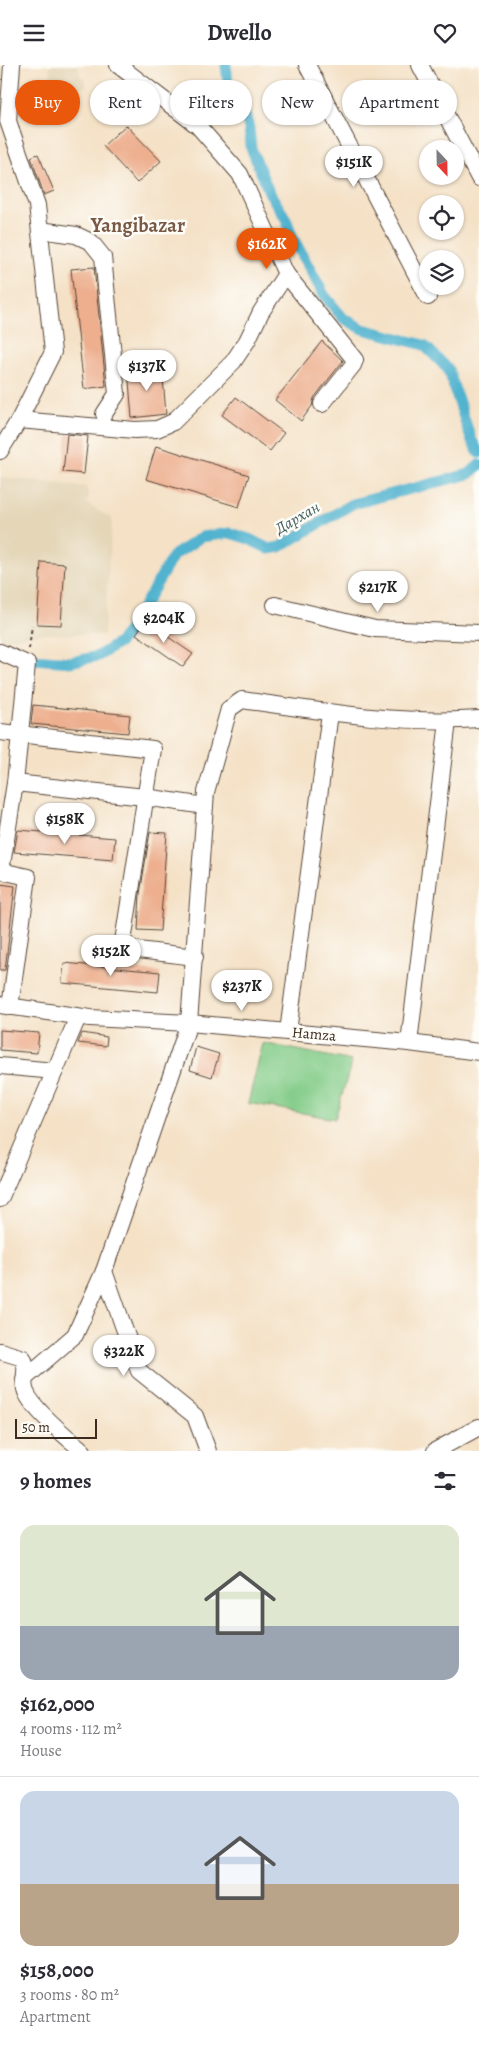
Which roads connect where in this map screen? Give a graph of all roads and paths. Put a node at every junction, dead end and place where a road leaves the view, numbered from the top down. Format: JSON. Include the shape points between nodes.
{"nodes":[{"id":1,"x":12,"y":65,"type":"edge"},
{"id":2,"x":118,"y":65,"type":"edge"},
{"id":3,"x":307,"y":65,"type":"edge"},
{"id":4,"x":420,"y":65,"type":"edge"},
{"id":5,"x":479,"y":178,"type":"edge"},
{"id":6,"x":40,"y":230,"type":"junction"},
{"id":7,"x":286,"y":274,"type":"junction"},
{"id":8,"x":428,"y":297,"type":"dead end"},
{"id":9,"x":322,"y":404,"type":"dead end"},
{"id":10,"x":104,"y":415,"type":"dead end"},
{"id":11,"x":19,"y":420,"type":"junction"},
{"id":12,"x":0,"y":451,"type":"edge"},
{"id":13,"x":275,"y":605,"type":"dead end"},
{"id":14,"x":32,"y":625,"type":"dead end"},
{"id":15,"x":479,"y":633,"type":"edge"},
{"id":16,"x":0,"y":652,"type":"edge"},
{"id":17,"x":27,"y":664,"type":"junction"},
{"id":18,"x":330,"y":713,"type":"junction"},
{"id":19,"x":479,"y":719,"type":"edge"},
{"id":20,"x":448,"y":721,"type":"junction"},
{"id":21,"x":0,"y":732,"type":"edge"},
{"id":22,"x":20,"y":733,"type":"junction"},
{"id":23,"x":14,"y":783,"type":"junction"},
{"id":24,"x":144,"y":797,"type":"junction"},
{"id":25,"x":205,"y":803,"type":"junction"},
{"id":26,"x":195,"y":957,"type":"junction"},
{"id":27,"x":5,"y":1006,"type":"edge"},
{"id":28,"x":78,"y":1017,"type":"junction"},
{"id":29,"x":189,"y":1023,"type":"junction"},
{"id":30,"x":288,"y":1032,"type":"junction"},
{"id":31,"x":409,"y":1043,"type":"junction"},
{"id":32,"x":479,"y":1052,"type":"edge"},
{"id":33,"x":0,"y":1066,"type":"edge"},
{"id":34,"x":55,"y":1071,"type":"junction"},
{"id":35,"x":0,"y":1160,"type":"edge"},
{"id":36,"x":16,"y":1161,"type":"junction"},
{"id":37,"x":0,"y":1199,"type":"edge"},
{"id":38,"x":104,"y":1271,"type":"junction"},
{"id":39,"x":0,"y":1351,"type":"edge"},
{"id":40,"x":24,"y":1379,"type":"junction"},
{"id":41,"x":479,"y":1427,"type":"edge"},
{"id":42,"x":83,"y":1451,"type":"edge"},
{"id":43,"x":208,"y":1451,"type":"edge"},
{"id":44,"x":435,"y":1451,"type":"edge"}],
"edges":[{"from":1,"to":6,"type":"street","via":[[8,121],[37,205]]},
{"from":2,"to":7,"type":"street","via":[[198,125],[240,174]]},
{"from":3,"to":8,"type":"street"},
{"from":4,"to":5,"type":"street"},
{"from":6,"to":10,"type":"street","via":[[76,235],[91,242],[103,257],[117,394]]},
{"from":6,"to":11,"type":"street","via":[[53,352]]},
{"from":7,"to":9,"type":"street","via":[[354,360],[354,365]]},
{"from":7,"to":11,"type":"street","via":[[233,362],[173,421],[157,429],[135,430]]},
{"from":11,"to":12,"type":"street"},
{"from":13,"to":15,"type":"street","via":[[375,629]]},
{"from":14,"to":17,"type":"path"},
{"from":16,"to":17,"type":"street"},
{"from":17,"to":22,"type":"street"},
{"from":18,"to":20,"type":"street"},
{"from":18,"to":25,"type":"street","via":[[242,700],[229,709]]},
{"from":18,"to":30,"type":"street"},
{"from":19,"to":20,"type":"street"},
{"from":20,"to":31,"type":"street"},
{"from":21,"to":22,"type":"street"},
{"from":22,"to":23,"type":"street"},
{"from":22,"to":24,"type":"street","via":[[152,749]]},
{"from":23,"to":24,"type":"street"},
{"from":23,"to":27,"type":"street","via":[[1,871],[28,877]]},
{"from":24,"to":25,"type":"street"},
{"from":24,"to":26,"type":"street","via":[[122,948]]},
{"from":25,"to":26,"type":"street"},
{"from":26,"to":29,"type":"street"},
{"from":27,"to":28,"type":"street","name":"Hamza"},
{"from":28,"to":29,"type":"street","name":"Hamza"},
{"from":28,"to":34,"type":"street"},
{"from":29,"to":30,"type":"street","name":"Hamza"},
{"from":29,"to":38,"type":"street"},
{"from":30,"to":31,"type":"street","name":"Hamza"},
{"from":31,"to":32,"type":"street","name":"Hamza"},
{"from":33,"to":34,"type":"street"},
{"from":34,"to":36,"type":"street"},
{"from":35,"to":36,"type":"street"},
{"from":36,"to":37,"type":"street"},
{"from":38,"to":40,"type":"street","via":[[75,1335]]},
{"from":38,"to":43,"type":"street","via":[[139,1371],[195,1416]]},
{"from":39,"to":40,"type":"street","via":[[23,1358]]},
{"from":40,"to":42,"type":"street","via":[[26,1394],[32,1402]]},
{"from":41,"to":44,"type":"street"}]}
